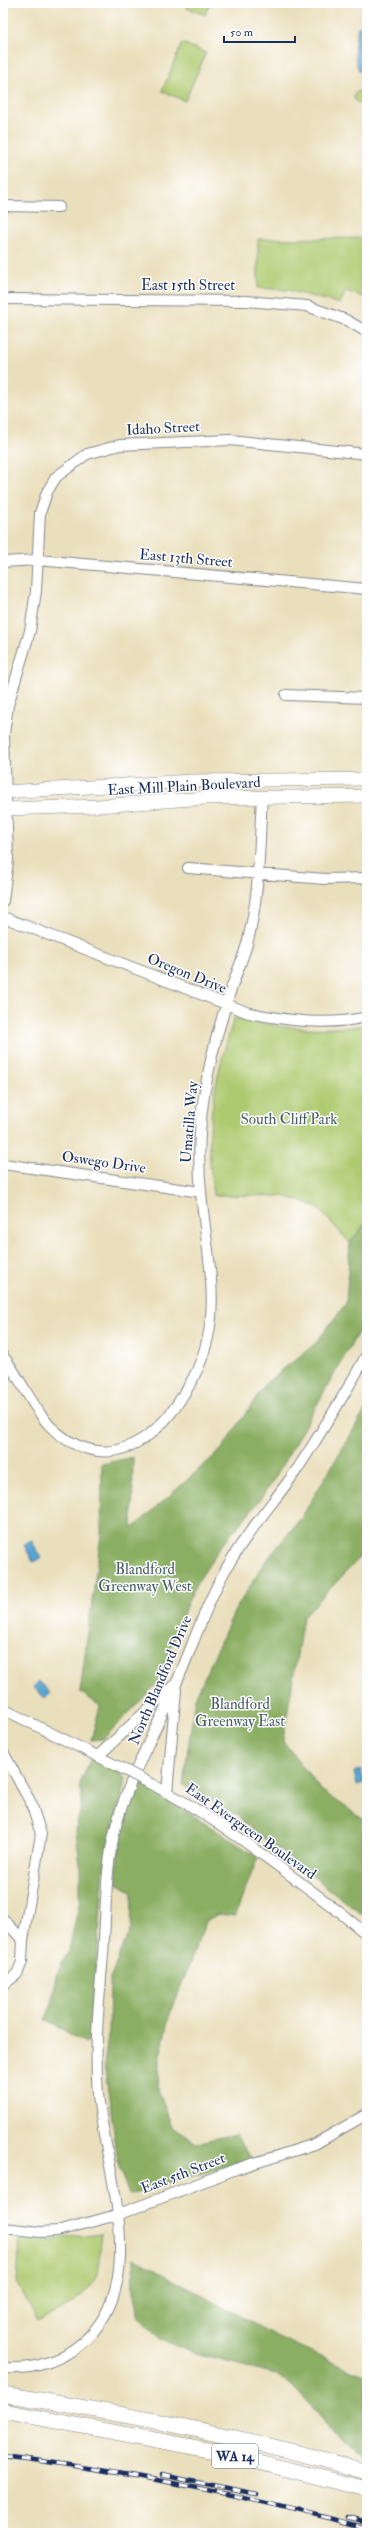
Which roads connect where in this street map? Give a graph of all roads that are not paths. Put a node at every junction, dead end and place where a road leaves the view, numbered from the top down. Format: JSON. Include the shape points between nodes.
{"nodes":[{"id":1,"x":3,"y":206,"type":"edge"},
{"id":2,"x":59,"y":206,"type":"dead end"},
{"id":3,"x":3,"y":299,"type":"edge"},
{"id":4,"x":367,"y":332,"type":"edge"},
{"id":5,"x":367,"y":454,"type":"edge"},
{"id":6,"x":37,"y":560,"type":"junction"},
{"id":7,"x":3,"y":562,"type":"edge"},
{"id":8,"x":367,"y":589,"type":"edge"},
{"id":9,"x":286,"y":695,"type":"dead end"},
{"id":10,"x":367,"y":698,"type":"edge"},
{"id":11,"x":5,"y":705,"type":"edge"},
{"id":12,"x":367,"y":779,"type":"edge"},
{"id":13,"x":4,"y":792,"type":"edge"},
{"id":14,"x":367,"y":796,"type":"edge"},
{"id":15,"x":262,"y":797,"type":"junction"},
{"id":16,"x":5,"y":809,"type":"edge"},
{"id":17,"x":188,"y":868,"type":"dead end"},
{"id":18,"x":258,"y":875,"type":"junction"},
{"id":19,"x":367,"y":878,"type":"edge"},
{"id":20,"x":3,"y":901,"type":"edge"},
{"id":21,"x":3,"y":917,"type":"edge"},
{"id":22,"x":226,"y":1005,"type":"junction"},
{"id":23,"x":367,"y":1017,"type":"edge"},
{"id":24,"x":3,"y":1164,"type":"edge"},
{"id":25,"x":201,"y":1192,"type":"junction"},
{"id":26,"x":367,"y":1354,"type":"edge"},
{"id":27,"x":3,"y":1356,"type":"edge"},
{"id":28,"x":177,"y":1682,"type":"junction"},
{"id":29,"x":3,"y":1709,"type":"edge"},
{"id":30,"x":3,"y":1752,"type":"edge"},
{"id":31,"x":98,"y":1756,"type":"junction"},
{"id":32,"x":167,"y":1793,"type":"junction"},
{"id":33,"x":3,"y":1919,"type":"edge"},
{"id":34,"x":367,"y":1935,"type":"edge"},
{"id":35,"x":23,"y":1940,"type":"junction"},
{"id":36,"x":3,"y":1985,"type":"edge"},
{"id":37,"x":367,"y":2114,"type":"edge"},
{"id":38,"x":117,"y":2215,"type":"junction"},
{"id":39,"x":3,"y":2228,"type":"edge"},
{"id":40,"x":3,"y":2368,"type":"edge"},
{"id":41,"x":3,"y":2394,"type":"edge"},
{"id":42,"x":3,"y":2411,"type":"edge"},
{"id":43,"x":367,"y":2472,"type":"edge"},
{"id":44,"x":367,"y":2489,"type":"edge"}],
"edges":[{"from":1,"to":2,"type":"street"},
{"from":3,"to":4,"type":"street","name":"East 15th Street","via":[[246,301],[307,306],[346,320]]},
{"from":5,"to":6,"type":"street","name":"Idaho Street","via":[[230,440],[120,445],[87,454],[56,477],[47,492],[40,513]]},
{"from":6,"to":7,"type":"street","name":"East 13th Street"},
{"from":6,"to":8,"type":"street","name":"East 13th Street"},
{"from":6,"to":11,"type":"street","name":"Idaho Street","via":[[36,591],[30,631]]},
{"from":9,"to":10,"type":"street"},
{"from":11,"to":13,"type":"street","name":"Idaho Street"},
{"from":12,"to":13,"type":"main road","name":"East Mill Plain Boulevard","via":[[193,782]]},
{"from":13,"to":16,"type":"street","name":"Idaho Street"},
{"from":14,"to":15,"type":"main road","name":"East Mill Plain Boulevard"},
{"from":15,"to":16,"type":"main road","name":"East Mill Plain Boulevard"},
{"from":15,"to":18,"type":"street","name":"Umatilla Way"},
{"from":16,"to":20,"type":"street","name":"Idaho Street","via":[[8,860]]},
{"from":17,"to":18,"type":"street"},
{"from":18,"to":19,"type":"street","via":[[326,879]]},
{"from":18,"to":22,"type":"street","name":"Umatilla Way","via":[[247,944]]},
{"from":21,"to":22,"type":"street","name":"Oregon Drive"},
{"from":22,"to":23,"type":"street","name":"Oregon Drive","via":[[281,1020],[348,1022]]},
{"from":22,"to":25,"type":"street","name":"Umatilla Way","via":[[209,1065],[199,1137]]},
{"from":24,"to":25,"type":"street","name":"Oswego Drive"},
{"from":25,"to":27,"type":"street","name":"Umatilla Way","via":[[213,1285],[208,1345],[194,1380],[174,1409],[153,1432],[128,1449],[99,1452],[73,1445],[53,1431]]},
{"from":26,"to":28,"type":"street","name":"North Blandford Drive","via":[[298,1468],[231,1560],[215,1590]]},
{"from":28,"to":31,"type":"street"},
{"from":28,"to":32,"type":"street"},
{"from":28,"to":38,"type":"street","name":"North Blandford Drive","via":[[121,1806],[112,1842],[96,2067],[102,2125]]},
{"from":29,"to":31,"type":"street","name":"East Evergreen Boulevard"},
{"from":30,"to":35,"type":"street","via":[[31,1804],[41,1834]]},
{"from":31,"to":32,"type":"street","name":"East Evergreen Boulevard","bridge":true},
{"from":32,"to":34,"type":"street","name":"East Evergreen Boulevard","via":[[189,1804],[247,1843]]},
{"from":33,"to":35,"type":"street"},
{"from":35,"to":36,"type":"street","via":[[22,1962],[17,1974]]},
{"from":37,"to":38,"type":"street","name":"East 5th Street","via":[[315,2144],[236,2169]]},
{"from":38,"to":39,"type":"street","name":"East 5th Street","via":[[57,2231]]},
{"from":38,"to":40,"type":"street","name":"North Blandford Drive","via":[[119,2277],[110,2307],[102,2322],[80,2345],[56,2360],[28,2368]]},
{"from":41,"to":43,"type":"highway","number":"WA 14","via":[[72,2405],[217,2435]]},
{"from":42,"to":44,"type":"highway","number":"WA 14","via":[[214,2451]]}]}
